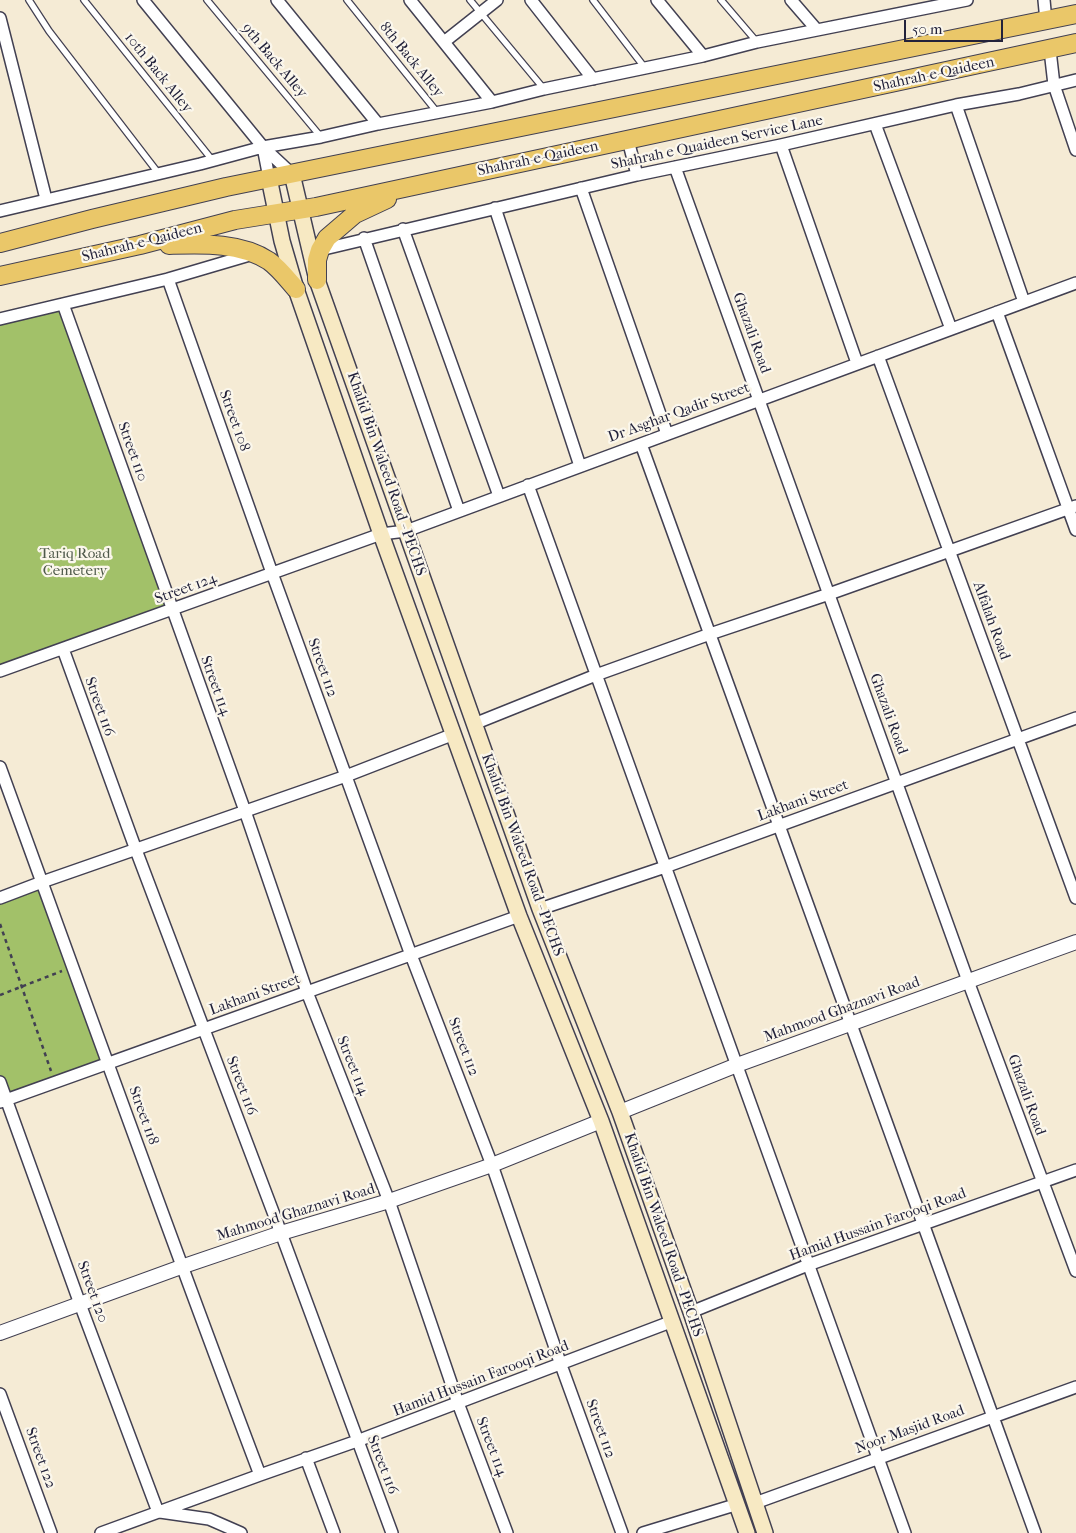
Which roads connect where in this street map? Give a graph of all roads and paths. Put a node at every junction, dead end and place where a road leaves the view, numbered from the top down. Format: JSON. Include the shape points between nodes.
{"nodes":[{"id":1,"x":29,"y":0,"type":"edge"},
{"id":2,"x":84,"y":0,"type":"edge"},
{"id":3,"x":143,"y":0,"type":"edge"},
{"id":4,"x":207,"y":0,"type":"edge"},
{"id":5,"x":277,"y":0,"type":"edge"},
{"id":6,"x":347,"y":0,"type":"edge"},
{"id":7,"x":410,"y":0,"type":"edge"},
{"id":8,"x":470,"y":0,"type":"edge"},
{"id":9,"x":497,"y":0,"type":"edge"},
{"id":10,"x":532,"y":0,"type":"edge"},
{"id":11,"x":593,"y":0,"type":"edge"},
{"id":12,"x":657,"y":0,"type":"edge"},
{"id":13,"x":721,"y":0,"type":"edge"},
{"id":14,"x":791,"y":0,"type":"edge"},
{"id":15,"x":967,"y":0,"type":"edge"},
{"id":16,"x":1044,"y":0,"type":"edge"},
{"id":17,"x":480,"y":13,"type":"junction"},
{"id":18,"x":1076,"y":14,"type":"edge"},
{"id":19,"x":0,"y":18,"type":"edge"},
{"id":20,"x":1046,"y":21,"type":"junction"},
{"id":21,"x":817,"y":30,"type":"junction"},
{"id":22,"x":444,"y":42,"type":"junction"},
{"id":23,"x":757,"y":42,"type":"junction"},
{"id":24,"x":1076,"y":44,"type":"edge"},
{"id":25,"x":1050,"y":50,"type":"junction"},
{"id":26,"x":703,"y":56,"type":"junction"},
{"id":27,"x":646,"y":68,"type":"junction"},
{"id":28,"x":593,"y":79,"type":"junction"},
{"id":29,"x":1076,"y":80,"type":"edge"},
{"id":30,"x":1054,"y":85,"type":"junction"},
{"id":31,"x":544,"y":89,"type":"junction"},
{"id":32,"x":492,"y":102,"type":"junction"},
{"id":33,"x":956,"y":105,"type":"junction"},
{"id":34,"x":437,"y":112,"type":"junction"},
{"id":35,"x":378,"y":124,"type":"junction"},
{"id":36,"x":875,"y":124,"type":"junction"},
{"id":37,"x":321,"y":137,"type":"junction"},
{"id":38,"x":628,"y":140,"type":"junction"},
{"id":39,"x":781,"y":145,"type":"junction"},
{"id":40,"x":264,"y":147,"type":"junction"},
{"id":41,"x":1076,"y":150,"type":"edge"},
{"id":42,"x":213,"y":161,"type":"junction"},
{"id":43,"x":675,"y":167,"type":"junction"},
{"id":44,"x":471,"y":173,"type":"junction"},
{"id":45,"x":158,"y":174,"type":"junction"},
{"id":46,"x":292,"y":174,"type":"junction"},
{"id":47,"x":637,"y":175,"type":"junction"},
{"id":48,"x":269,"y":178,"type":"junction"},
{"id":49,"x":581,"y":188,"type":"junction"},
{"id":50,"x":46,"y":199,"type":"junction"},
{"id":51,"x":495,"y":208,"type":"junction"},
{"id":52,"x":0,"y":210,"type":"edge"},
{"id":53,"x":300,"y":210,"type":"junction"},
{"id":54,"x":276,"y":215,"type":"junction"},
{"id":55,"x":403,"y":229,"type":"junction"},
{"id":56,"x":364,"y":238,"type":"junction"},
{"id":57,"x":0,"y":243,"type":"edge"},
{"id":58,"x":140,"y":245,"type":"junction"},
{"id":59,"x":320,"y":250,"type":"junction"},
{"id":60,"x":255,"y":254,"type":"junction"},
{"id":61,"x":0,"y":276,"type":"edge"},
{"id":62,"x":168,"y":279,"type":"junction"},
{"id":63,"x":317,"y":280,"type":"junction"},
{"id":64,"x":1076,"y":283,"type":"edge"},
{"id":65,"x":296,"y":289,"type":"junction"},
{"id":66,"x":1024,"y":302,"type":"junction"},
{"id":67,"x":63,"y":304,"type":"junction"},
{"id":68,"x":997,"y":312,"type":"junction"},
{"id":69,"x":0,"y":319,"type":"edge"},
{"id":70,"x":951,"y":329,"type":"junction"},
{"id":71,"x":878,"y":356,"type":"junction"},
{"id":72,"x":857,"y":363,"type":"junction"},
{"id":73,"x":759,"y":400,"type":"junction"},
{"id":74,"x":667,"y":434,"type":"junction"},
{"id":75,"x":641,"y":444,"type":"junction"},
{"id":76,"x":580,"y":466,"type":"junction"},
{"id":77,"x":528,"y":485,"type":"junction"},
{"id":78,"x":499,"y":496,"type":"junction"},
{"id":79,"x":1072,"y":507,"type":"edge"},
{"id":80,"x":459,"y":511,"type":"junction"},
{"id":81,"x":406,"y":530,"type":"junction"},
{"id":82,"x":1076,"y":530,"type":"edge"},
{"id":83,"x":382,"y":534,"type":"junction"},
{"id":84,"x":949,"y":550,"type":"junction"},
{"id":85,"x":272,"y":574,"type":"junction"},
{"id":86,"x":829,"y":594,"type":"junction"},
{"id":87,"x":172,"y":610,"type":"junction"},
{"id":88,"x":710,"y":634,"type":"junction"},
{"id":89,"x":62,"y":649,"type":"junction"},
{"id":90,"x":0,"y":671,"type":"edge"},
{"id":91,"x":596,"y":675,"type":"junction"},
{"id":92,"x":1076,"y":718,"type":"edge"},
{"id":93,"x":474,"y":724,"type":"junction"},
{"id":94,"x":454,"y":734,"type":"junction"},
{"id":95,"x":1018,"y":739,"type":"junction"},
{"id":96,"x":0,"y":767,"type":"edge"},
{"id":97,"x":346,"y":776,"type":"junction"},
{"id":98,"x":897,"y":783,"type":"junction"},
{"id":99,"x":245,"y":811,"type":"junction"},
{"id":100,"x":779,"y":826,"type":"junction"},
{"id":101,"x":136,"y":850,"type":"junction"},
{"id":102,"x":665,"y":867,"type":"junction"},
{"id":103,"x":42,"y":882,"type":"junction"},
{"id":104,"x":0,"y":898,"type":"edge"},
{"id":105,"x":1076,"y":898,"type":"edge"},
{"id":106,"x":540,"y":909,"type":"junction"},
{"id":107,"x":519,"y":916,"type":"junction"},
{"id":108,"x":0,"y":924,"type":"edge"},
{"id":109,"x":1076,"y":942,"type":"edge"},
{"id":110,"x":411,"y":955,"type":"junction"},
{"id":111,"x":73,"y":967,"type":"junction"},
{"id":112,"x":968,"y":981,"type":"junction"},
{"id":113,"x":22,"y":986,"type":"junction"},
{"id":114,"x":307,"y":992,"type":"junction"},
{"id":115,"x":0,"y":995,"type":"edge"},
{"id":116,"x":850,"y":1024,"type":"junction"},
{"id":117,"x":204,"y":1029,"type":"junction"},
{"id":118,"x":108,"y":1063,"type":"junction"},
{"id":119,"x":737,"y":1065,"type":"junction"},
{"id":120,"x":0,"y":1082,"type":"edge"},
{"id":121,"x":55,"y":1082,"type":"junction"},
{"id":122,"x":3,"y":1100,"type":"edge"},
{"id":123,"x":620,"y":1112,"type":"junction"},
{"id":124,"x":601,"y":1121,"type":"junction"},
{"id":125,"x":492,"y":1164,"type":"junction"},
{"id":126,"x":1076,"y":1170,"type":"edge"},
{"id":127,"x":1043,"y":1182,"type":"junction"},
{"id":128,"x":390,"y":1201,"type":"junction"},
{"id":129,"x":924,"y":1224,"type":"junction"},
{"id":130,"x":281,"y":1233,"type":"junction"},
{"id":131,"x":808,"y":1265,"type":"junction"},
{"id":132,"x":181,"y":1267,"type":"junction"},
{"id":133,"x":1076,"y":1271,"type":"edge"},
{"id":134,"x":80,"y":1304,"type":"junction"},
{"id":135,"x":691,"y":1312,"type":"junction"},
{"id":136,"x":673,"y":1322,"type":"junction"},
{"id":137,"x":0,"y":1333,"type":"edge"},
{"id":138,"x":561,"y":1365,"type":"junction"},
{"id":139,"x":1076,"y":1387,"type":"edge"},
{"id":140,"x":0,"y":1394,"type":"edge"},
{"id":141,"x":458,"y":1403,"type":"junction"},
{"id":142,"x":992,"y":1416,"type":"junction"},
{"id":143,"x":357,"y":1441,"type":"junction"},
{"id":144,"x":306,"y":1458,"type":"junction"},
{"id":145,"x":878,"y":1458,"type":"junction"},
{"id":146,"x":260,"y":1475,"type":"junction"},
{"id":147,"x":755,"y":1503,"type":"junction"},
{"id":148,"x":738,"y":1504,"type":"junction"},
{"id":149,"x":158,"y":1512,"type":"junction"},
{"id":150,"x":113,"y":1530,"type":"edge"},
{"id":151,"x":51,"y":1533,"type":"edge"},
{"id":152,"x":101,"y":1533,"type":"edge"},
{"id":153,"x":241,"y":1533,"type":"edge"},
{"id":154,"x":334,"y":1533,"type":"edge"},
{"id":155,"x":392,"y":1533,"type":"edge"},
{"id":156,"x":507,"y":1533,"type":"edge"},
{"id":157,"x":622,"y":1533,"type":"edge"},
{"id":158,"x":643,"y":1533,"type":"edge"},
{"id":159,"x":747,"y":1533,"type":"edge"},
{"id":160,"x":765,"y":1533,"type":"edge"},
{"id":161,"x":905,"y":1533,"type":"edge"},
{"id":162,"x":1034,"y":1533,"type":"edge"}],
"edges":[{"from":1,"to":45,"type":"lane"},
{"from":2,"to":42,"type":"lane","name":"10th Back Alley"},
{"from":3,"to":40,"type":"street"},
{"from":4,"to":37,"type":"lane","name":"9th Back Alley"},
{"from":5,"to":35,"type":"street"},
{"from":6,"to":34,"type":"lane","name":"8th Back Alley"},
{"from":7,"to":22,"type":"street"},
{"from":8,"to":17,"type":"lane"},
{"from":9,"to":17,"type":"street"},
{"from":10,"to":28,"type":"street"},
{"from":11,"to":27,"type":"lane"},
{"from":12,"to":26,"type":"street"},
{"from":13,"to":23,"type":"lane"},
{"from":14,"to":21,"type":"street"},
{"from":15,"to":21,"type":"street"},
{"from":16,"to":20,"type":"street"},
{"from":17,"to":22,"type":"street"},
{"from":17,"to":31,"type":"lane"},
{"from":18,"to":20,"type":"main road","name":"Shahrah-e-Qaideen"},
{"from":19,"to":50,"type":"street"},
{"from":20,"to":46,"type":"main road","name":"Shahrah-e-Qaideen"},
{"from":21,"to":23,"type":"street"},
{"from":22,"to":32,"type":"street"},
{"from":23,"to":26,"type":"street"},
{"from":24,"to":25,"type":"main road","name":"Shahrah-e-Qaideen"},
{"from":25,"to":30,"type":"street"},
{"from":25,"to":38,"type":"main road","name":"Shahrah-e-Qaideen"},
{"from":26,"to":27,"type":"street"},
{"from":27,"to":28,"type":"street"},
{"from":28,"to":31,"type":"street"},
{"from":29,"to":30,"type":"street","name":"Shahrah e Quaideen Service Lane"},
{"from":30,"to":33,"type":"street","name":"Shahrah e Quaideen Service Lane"},
{"from":30,"to":41,"type":"street"},
{"from":31,"to":32,"type":"street"},
{"from":32,"to":34,"type":"street"},
{"from":33,"to":36,"type":"street","name":"Shahrah e Quaideen Service Lane"},
{"from":33,"to":66,"type":"street"},
{"from":34,"to":35,"type":"street"},
{"from":35,"to":37,"type":"street"},
{"from":36,"to":39,"type":"street","name":"Shahrah e Quaideen Service Lane"},
{"from":36,"to":70,"type":"street"},
{"from":37,"to":40,"type":"street"},
{"from":38,"to":44,"type":"main road","name":"Shahrah-e-Qaideen"},
{"from":38,"to":47,"type":"street"},
{"from":39,"to":43,"type":"street","name":"Shahrah e Quaideen Service Lane"},
{"from":39,"to":72,"type":"street"},
{"from":40,"to":42,"type":"street"},
{"from":40,"to":46,"type":"street"},
{"from":40,"to":48,"type":"street"},
{"from":42,"to":45,"type":"street"},
{"from":43,"to":47,"type":"street","name":"Shahrah e Quaideen Service Lane"},
{"from":43,"to":73,"type":"street","name":"Ghazali Road"},
{"from":44,"to":53,"type":"main road","name":"Shahrah-e-Qaideen"},
{"from":44,"to":59,"type":"main road","via":[[400,193],[355,214],[327,238]]},
{"from":45,"to":50,"type":"street"},
{"from":46,"to":48,"type":"main road","name":"Shahrah-e-Qaideen"},
{"from":46,"to":53,"type":"main road","name":"Khalid Bin Waleed Road - PECHS"},
{"from":47,"to":49,"type":"street","name":"Shahrah e Quaideen Service Lane"},
{"from":48,"to":54,"type":"main road","name":"Khalid Bin Waleed Road - PECHS"},
{"from":48,"to":57,"type":"main road","name":"Shahrah-e-Qaideen"},
{"from":49,"to":51,"type":"street","name":"Shahrah e Quaideen Service Lane"},
{"from":49,"to":74,"type":"street"},
{"from":50,"to":52,"type":"street"},
{"from":51,"to":55,"type":"street","name":"Shahrah e Quaideen Service Lane"},
{"from":51,"to":76,"type":"street"},
{"from":53,"to":54,"type":"main road","name":"Shahrah-e-Qaideen"},
{"from":53,"to":63,"type":"main road","name":"Khalid Bin Waleed Road - PECHS"},
{"from":54,"to":58,"type":"main road","name":"Shahrah-e-Qaideen","via":[[236,220]]},
{"from":54,"to":65,"type":"main road","name":"Khalid Bin Waleed Road - PECHS"},
{"from":55,"to":56,"type":"street","name":"Shahrah e Quaideen Service Lane"},
{"from":55,"to":78,"type":"street"},
{"from":56,"to":59,"type":"street","name":"Shahrah e Quaideen Service Lane"},
{"from":56,"to":80,"type":"street"},
{"from":58,"to":60,"type":"main road","via":[[220,245]]},
{"from":58,"to":61,"type":"main road","name":"Shahrah-e-Qaideen"},
{"from":59,"to":63,"type":"main road"},
{"from":60,"to":62,"type":"street"},
{"from":60,"to":65,"type":"main road","via":[[270,261]]},
{"from":62,"to":67,"type":"street"},
{"from":62,"to":85,"type":"street","name":"Street 108"},
{"from":63,"to":81,"type":"main road","name":"Khalid Bin Waleed Road - PECHS"},
{"from":64,"to":66,"type":"street","name":"Dr Asghar Qadir Street"},
{"from":65,"to":83,"type":"main road","name":"Khalid Bin Waleed Road - PECHS"},
{"from":66,"to":68,"type":"street","name":"Dr Asghar Qadir Street"},
{"from":67,"to":69,"type":"street"},
{"from":67,"to":87,"type":"street","name":"Street 110"},
{"from":68,"to":70,"type":"street","name":"Dr Asghar Qadir Street"},
{"from":68,"to":79,"type":"street"},
{"from":70,"to":71,"type":"street","name":"Dr Asghar Qadir Street"},
{"from":71,"to":72,"type":"street","name":"Dr Asghar Qadir Street"},
{"from":71,"to":84,"type":"street","name":"Alfalah Road"},
{"from":72,"to":73,"type":"street","name":"Dr Asghar Qadir Street"},
{"from":73,"to":74,"type":"street","name":"Dr Asghar Qadir Street"},
{"from":73,"to":86,"type":"street","name":"Ghazali Road"},
{"from":74,"to":75,"type":"street","name":"Dr Asghar Qadir Street"},
{"from":75,"to":76,"type":"street","name":"Dr Asghar Qadir Street"},
{"from":75,"to":88,"type":"street"},
{"from":76,"to":77,"type":"street","name":"Dr Asghar Qadir Street"},
{"from":77,"to":78,"type":"street","name":"Dr Asghar Qadir Street"},
{"from":77,"to":91,"type":"street"},
{"from":78,"to":80,"type":"street","name":"Dr Asghar Qadir Street"},
{"from":79,"to":82,"type":"street"},
{"from":79,"to":84,"type":"street"},
{"from":80,"to":81,"type":"street","name":"Dr Asghar Qadir Street"},
{"from":81,"to":83,"type":"street","name":"Dr Asghar Qadir Street"},
{"from":81,"to":93,"type":"main road","name":"Khalid Bin Waleed Road - PECHS"},
{"from":83,"to":85,"type":"street","name":"Street 124"},
{"from":83,"to":94,"type":"main road","name":"Khalid Bin Waleed Road - PECHS"},
{"from":84,"to":86,"type":"street"},
{"from":84,"to":95,"type":"street","name":"Alfalah Road"},
{"from":85,"to":87,"type":"street","name":"Street 124"},
{"from":85,"to":97,"type":"street","name":"Street 112"},
{"from":86,"to":88,"type":"street"},
{"from":86,"to":98,"type":"street","name":"Ghazali Road"},
{"from":87,"to":89,"type":"street","name":"Street 124"},
{"from":87,"to":99,"type":"street","name":"Street 114"},
{"from":88,"to":91,"type":"street"},
{"from":88,"to":100,"type":"street"},
{"from":89,"to":90,"type":"street","name":"Street 124"},
{"from":89,"to":101,"type":"street","name":"Street 116"},
{"from":91,"to":93,"type":"street"},
{"from":91,"to":102,"type":"street"},
{"from":92,"to":95,"type":"street","name":"Lakhani Street"},
{"from":93,"to":106,"type":"main road","name":"Khalid Bin Waleed Road - PECHS"},
{"from":94,"to":97,"type":"street"},
{"from":94,"to":107,"type":"main road","name":"Khalid Bin Waleed Road - PECHS"},
{"from":95,"to":98,"type":"street","name":"Lakhani Street"},
{"from":95,"to":105,"type":"street","name":"Alfalah Road"},
{"from":96,"to":103,"type":"street","name":"Street 118"},
{"from":97,"to":99,"type":"street"},
{"from":97,"to":110,"type":"street","name":"Street 112"},
{"from":98,"to":100,"type":"street","name":"Lakhani Street"},
{"from":98,"to":112,"type":"street","name":"Ghazali Road"},
{"from":99,"to":101,"type":"street"},
{"from":99,"to":114,"type":"street","name":"Street 114"},
{"from":100,"to":102,"type":"street","name":"Lakhani Street"},
{"from":100,"to":116,"type":"street"},
{"from":101,"to":103,"type":"street"},
{"from":101,"to":117,"type":"street","name":"Street 116"},
{"from":102,"to":106,"type":"street","name":"Lakhani Street"},
{"from":102,"to":119,"type":"street"},
{"from":103,"to":104,"type":"street"},
{"from":103,"to":111,"type":"street","name":"Street 118"},
{"from":106,"to":123,"type":"main road","name":"Khalid Bin Waleed Road - PECHS"},
{"from":107,"to":110,"type":"street","name":"Lakhani Street"},
{"from":107,"to":124,"type":"main road","name":"Khalid Bin Waleed Road - PECHS"},
{"from":108,"to":113,"type":"path"},
{"from":109,"to":112,"type":"street","name":"Mahmood Ghaznavi Road"},
{"from":110,"to":114,"type":"street","name":"Lakhani Street"},
{"from":110,"to":125,"type":"street","name":"Street 112"},
{"from":111,"to":113,"type":"path"},
{"from":111,"to":118,"type":"street","name":"Street 118"},
{"from":112,"to":116,"type":"street","name":"Mahmood Ghaznavi Road"},
{"from":112,"to":127,"type":"street","name":"Ghazali Road"},
{"from":113,"to":115,"type":"path"},
{"from":113,"to":121,"type":"path"},
{"from":114,"to":117,"type":"street","name":"Lakhani Street"},
{"from":114,"to":128,"type":"street","name":"Street 114"},
{"from":116,"to":119,"type":"street","name":"Mahmood Ghaznavi Road"},
{"from":116,"to":129,"type":"street"},
{"from":117,"to":118,"type":"street","name":"Lakhani Street"},
{"from":117,"to":130,"type":"street","name":"Street 116"},
{"from":118,"to":121,"type":"street","name":"Lakhani Street"},
{"from":118,"to":132,"type":"street","name":"Street 118"},
{"from":119,"to":123,"type":"street","name":"Mahmood Ghaznavi Road"},
{"from":119,"to":131,"type":"street"},
{"from":120,"to":122,"type":"street","name":"Street 120"},
{"from":121,"to":122,"type":"street","name":"Lakhani Street"},
{"from":122,"to":134,"type":"street","name":"Street 120"},
{"from":123,"to":135,"type":"main road","name":"Khalid Bin Waleed Road - PECHS"},
{"from":124,"to":125,"type":"street","name":"Mahmood Ghaznavi Road"},
{"from":124,"to":136,"type":"main road","name":"Khalid Bin Waleed Road - PECHS"},
{"from":125,"to":128,"type":"street","name":"Mahmood Ghaznavi Road"},
{"from":125,"to":138,"type":"street","name":"Street 112"},
{"from":126,"to":127,"type":"street","name":"Hamid Hussain Farooqi Road"},
{"from":127,"to":129,"type":"street","name":"Hamid Hussain Farooqi Road"},
{"from":127,"to":133,"type":"street","name":"Ghazali Road"},
{"from":128,"to":130,"type":"street","name":"Mahmood Ghaznavi Road"},
{"from":128,"to":141,"type":"street","name":"Street 114"},
{"from":129,"to":131,"type":"street","name":"Hamid Hussain Farooqi Road"},
{"from":129,"to":142,"type":"street"},
{"from":130,"to":132,"type":"street","name":"Mahmood Ghaznavi Road"},
{"from":130,"to":143,"type":"street","name":"Street 116"},
{"from":131,"to":135,"type":"street","name":"Hamid Hussain Farooqi Road"},
{"from":131,"to":145,"type":"street"},
{"from":132,"to":134,"type":"street","name":"Mahmood Ghaznavi Road"},
{"from":132,"to":146,"type":"street","name":"Street 118"},
{"from":134,"to":137,"type":"street","name":"Mahmood Ghaznavi Road"},
{"from":134,"to":149,"type":"street","name":"Street 120"},
{"from":135,"to":147,"type":"main road","name":"Khalid Bin Waleed Road - PECHS"},
{"from":136,"to":138,"type":"street","name":"Hamid Hussain Farooqi Road"},
{"from":136,"to":148,"type":"main road","name":"Khalid Bin Waleed Road - PECHS"},
{"from":138,"to":141,"type":"street","name":"Hamid Hussain Farooqi Road"},
{"from":138,"to":157,"type":"street","name":"Street 112"},
{"from":139,"to":142,"type":"street","name":"Noor Masjid Road"},
{"from":140,"to":151,"type":"street","name":"Street 122"},
{"from":141,"to":143,"type":"street","name":"Hamid Hussain Farooqi Road"},
{"from":141,"to":156,"type":"street","name":"Street 114"},
{"from":142,"to":145,"type":"street","name":"Noor Masjid Road"},
{"from":142,"to":162,"type":"street"},
{"from":143,"to":144,"type":"street","name":"Hamid Hussain Farooqi Road"},
{"from":143,"to":155,"type":"street","name":"Street 116"},
{"from":144,"to":146,"type":"street","name":"Hamid Hussain Farooqi Road"},
{"from":144,"to":154,"type":"street"},
{"from":145,"to":147,"type":"street","name":"Noor Masjid Road"},
{"from":145,"to":161,"type":"street"},
{"from":146,"to":149,"type":"street","name":"Hamid Hussain Farooqi Road"},
{"from":147,"to":160,"type":"main road","name":"Khalid Bin Waleed Road - PECHS"},
{"from":148,"to":158,"type":"street"},
{"from":148,"to":159,"type":"main road","name":"Khalid Bin Waleed Road - PECHS"},
{"from":149,"to":150,"type":"street","name":"Hamid Hussain Farooqi Road"},
{"from":149,"to":153,"type":"street","via":[[209,1519]]},
{"from":150,"to":152,"type":"street","name":"Hamid Hussain Farooqi Road"}]}
